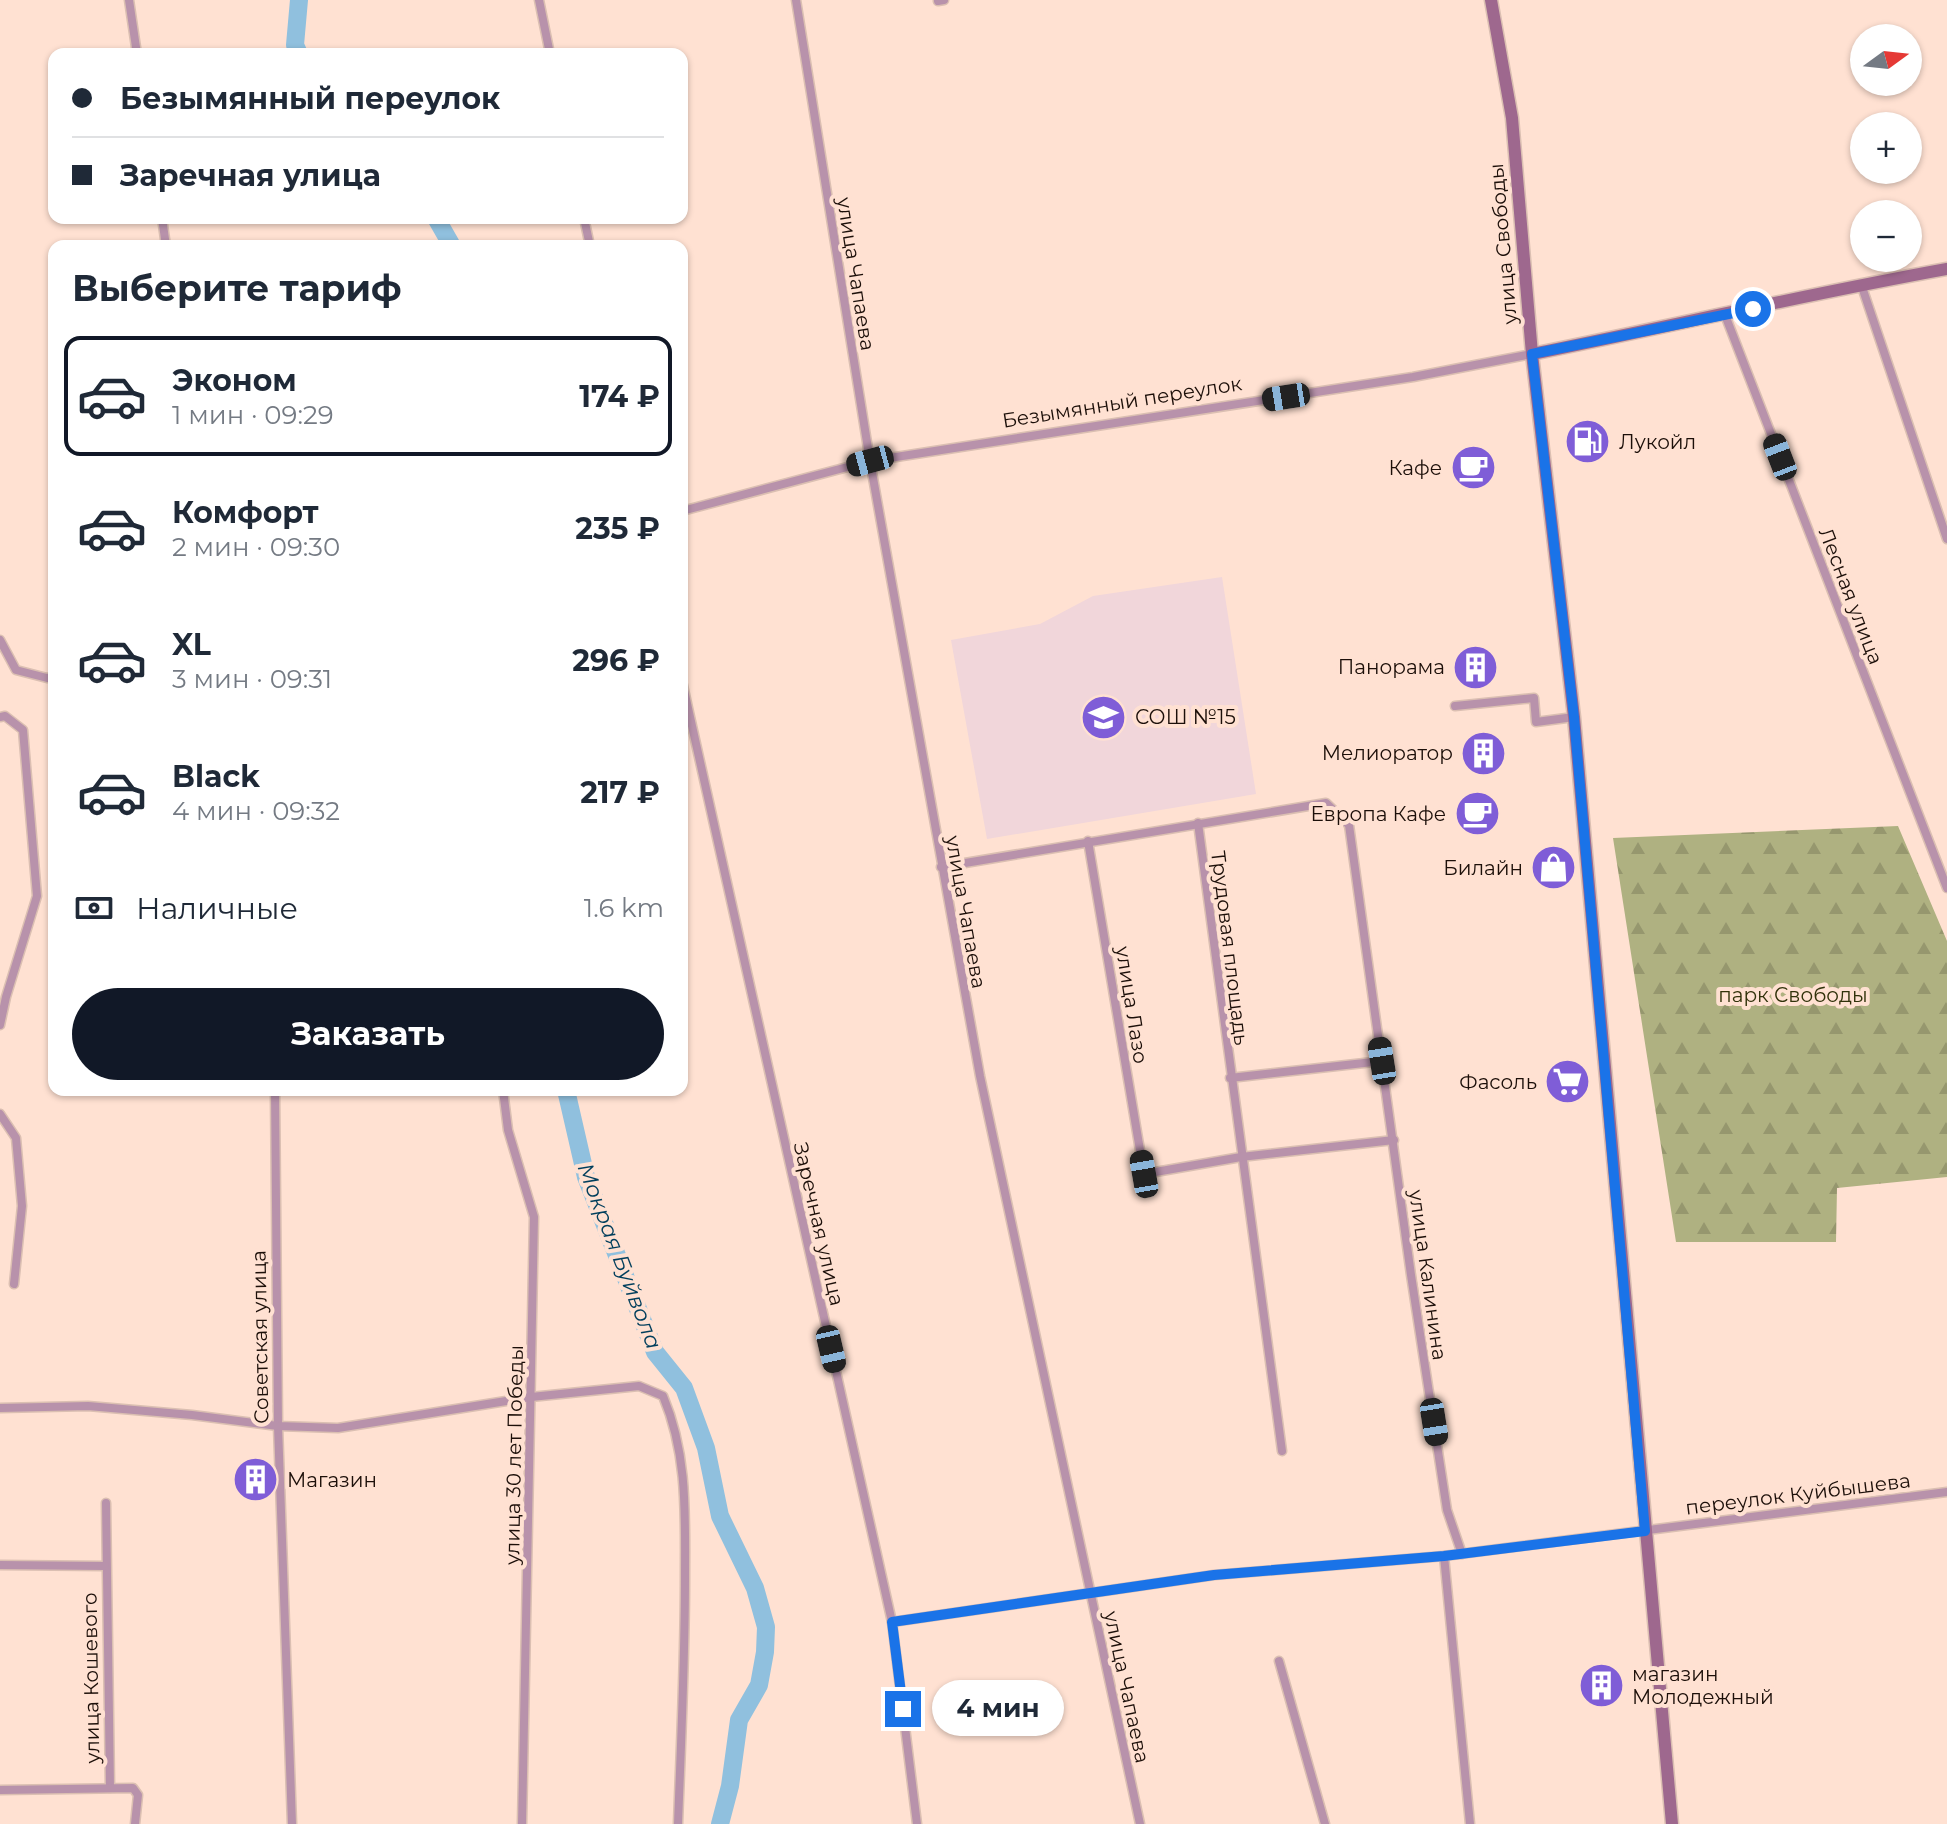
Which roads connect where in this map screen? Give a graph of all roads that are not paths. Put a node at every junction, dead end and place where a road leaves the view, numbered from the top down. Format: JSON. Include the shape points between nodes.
{"nodes":[{"id":1,"x":129,"y":0,"type":"edge"},
{"id":2,"x":539,"y":0,"type":"edge"},
{"id":3,"x":796,"y":0,"type":"edge"},
{"id":4,"x":944,"y":0,"type":"edge"},
{"id":5,"x":1491,"y":0,"type":"edge"},
{"id":6,"x":938,"y":1,"type":"edge"},
{"id":7,"x":136,"y":48,"type":"edge"},
{"id":8,"x":549,"y":48,"type":"edge"},
{"id":9,"x":1947,"y":269,"type":"edge"},
{"id":10,"x":1861,"y":284,"type":"junction"},
{"id":11,"x":1725,"y":315,"type":"junction"},
{"id":12,"x":1532,"y":354,"type":"junction"},
{"id":13,"x":870,"y":461,"type":"junction"},
{"id":14,"x":688,"y":509,"type":"edge"},
{"id":15,"x":1947,"y":539,"type":"edge"},
{"id":16,"x":0,"y":640,"type":"edge"},
{"id":17,"x":48,"y":678,"type":"edge"},
{"id":18,"x":1455,"y":706,"type":"dead end"},
{"id":19,"x":688,"y":708,"type":"edge"},
{"id":20,"x":0,"y":717,"type":"edge"},
{"id":21,"x":1574,"y":717,"type":"junction"},
{"id":22,"x":1198,"y":823,"type":"junction"},
{"id":23,"x":1088,"y":841,"type":"junction"},
{"id":24,"x":941,"y":867,"type":"junction"},
{"id":25,"x":1947,"y":888,"type":"edge"},
{"id":26,"x":0,"y":1025,"type":"edge"},
{"id":27,"x":1382,"y":1061,"type":"junction"},
{"id":28,"x":1230,"y":1078,"type":"junction"},
{"id":29,"x":275,"y":1096,"type":"edge"},
{"id":30,"x":504,"y":1096,"type":"edge"},
{"id":31,"x":0,"y":1114,"type":"edge"},
{"id":32,"x":1394,"y":1140,"type":"junction"},
{"id":33,"x":1241,"y":1157,"type":"junction"},
{"id":34,"x":14,"y":1284,"type":"dead end"},
{"id":35,"x":531,"y":1397,"type":"junction"},
{"id":36,"x":0,"y":1408,"type":"edge"},
{"id":37,"x":278,"y":1426,"type":"junction"},
{"id":38,"x":1282,"y":1451,"type":"dead end"},
{"id":39,"x":1947,"y":1492,"type":"edge"},
{"id":40,"x":106,"y":1503,"type":"dead end"},
{"id":41,"x":1645,"y":1531,"type":"junction"},
{"id":42,"x":1462,"y":1554,"type":"junction"},
{"id":43,"x":1444,"y":1556,"type":"junction"},
{"id":44,"x":0,"y":1565,"type":"edge"},
{"id":45,"x":105,"y":1566,"type":"junction"},
{"id":46,"x":1091,"y":1593,"type":"junction"},
{"id":47,"x":892,"y":1622,"type":"junction"},
{"id":48,"x":1279,"y":1661,"type":"dead end"},
{"id":49,"x":110,"y":1788,"type":"junction"},
{"id":50,"x":0,"y":1790,"type":"edge"},
{"id":51,"x":135,"y":1824,"type":"edge"},
{"id":52,"x":292,"y":1824,"type":"edge"},
{"id":53,"x":522,"y":1824,"type":"edge"},
{"id":54,"x":678,"y":1824,"type":"edge"},
{"id":55,"x":917,"y":1824,"type":"edge"},
{"id":56,"x":1140,"y":1824,"type":"edge"},
{"id":57,"x":1325,"y":1824,"type":"edge"},
{"id":58,"x":1470,"y":1824,"type":"edge"},
{"id":59,"x":1672,"y":1824,"type":"edge"}],
"edges":[{"from":1,"to":7,"type":"street"},
{"from":2,"to":8,"type":"street"},
{"from":3,"to":13,"type":"street","name":"улица Чапаева"},
{"from":4,"to":6,"type":"street"},
{"from":5,"to":12,"type":"main road","name":"улица Свободы","via":[[1512,118]]},
{"from":9,"to":10,"type":"main road","name":"Безымянный переулок"},
{"from":10,"to":11,"type":"main road","name":"Безымянный переулок"},
{"from":10,"to":15,"type":"street"},
{"from":11,"to":12,"type":"main road","name":"Безымянный переулок"},
{"from":11,"to":25,"type":"street","name":"Лесная улица"},
{"from":12,"to":13,"type":"street","name":"Безымянный переулок"},
{"from":12,"to":21,"type":"main road","name":"улица Свободы"},
{"from":13,"to":14,"type":"street","name":"Безымянный переулок"},
{"from":13,"to":24,"type":"street","name":"улица Чапаева"},
{"from":16,"to":17,"type":"street","via":[[16,670]]},
{"from":18,"to":21,"type":"street","via":[[1534,698],[1536,722]]},
{"from":19,"to":47,"type":"street","name":"Заречная улица"},
{"from":20,"to":26,"type":"street","via":[[23,730],[37,896]]},
{"from":21,"to":41,"type":"main road","name":"улица Свободы"},
{"from":22,"to":23,"type":"street"},
{"from":22,"to":27,"type":"street","via":[[1326,803],[1349,825]]},
{"from":22,"to":28,"type":"street","name":"Трудовая площадь"},
{"from":23,"to":24,"type":"street"},
{"from":23,"to":33,"type":"street","name":"улица Лазо","via":[[1144,1174]]},
{"from":24,"to":46,"type":"street","name":"улица Чапаева","via":[[980,1076]]},
{"from":27,"to":28,"type":"street"},
{"from":27,"to":32,"type":"street"},
{"from":28,"to":33,"type":"street","name":"Трудовая площадь"},
{"from":29,"to":37,"type":"street","name":"Советская улица"},
{"from":30,"to":35,"type":"street","name":"улица 30 лет Победы","via":[[508,1130],[534,1217]]},
{"from":31,"to":34,"type":"street","via":[[16,1138],[22,1206]]},
{"from":32,"to":33,"type":"street"},
{"from":32,"to":42,"type":"street","name":"улица Калинина","via":[[1447,1510]]},
{"from":33,"to":38,"type":"street","name":"Трудовая площадь"},
{"from":35,"to":37,"type":"street","via":[[338,1428]]},
{"from":35,"to":53,"type":"street","name":"улица 30 лет Победы"},
{"from":35,"to":54,"type":"street","via":[[639,1386],[663,1396],[675,1424],[685,1479]]},
{"from":36,"to":37,"type":"street","via":[[88,1406]]},
{"from":37,"to":52,"type":"street","name":"Советская улица"},
{"from":39,"to":41,"type":"street","name":"переулок Куйбышева"},
{"from":40,"to":45,"type":"street","name":"улица Кошевого"},
{"from":41,"to":42,"type":"street","name":"переулок Куйбышева"},
{"from":41,"to":59,"type":"main road","name":"улица Свободы"},
{"from":42,"to":43,"type":"street","name":"переулок Куйбышева"},
{"from":43,"to":46,"type":"street","name":"переулок Куйбышева","via":[[1214,1575]]},
{"from":43,"to":58,"type":"street"},
{"from":44,"to":45,"type":"street","name":"улица Кошевого"},
{"from":45,"to":49,"type":"street","name":"улица Кошевого"},
{"from":46,"to":47,"type":"street","name":"переулок Куйбышева"},
{"from":46,"to":56,"type":"street","name":"улица Чапаева"},
{"from":47,"to":55,"type":"street","name":"Заречная улица"},
{"from":48,"to":57,"type":"street"},
{"from":49,"to":50,"type":"street","name":"улица Кошевого"},
{"from":49,"to":51,"type":"street","name":"улица Кошевого","via":[[133,1788],[138,1795]]}]}
